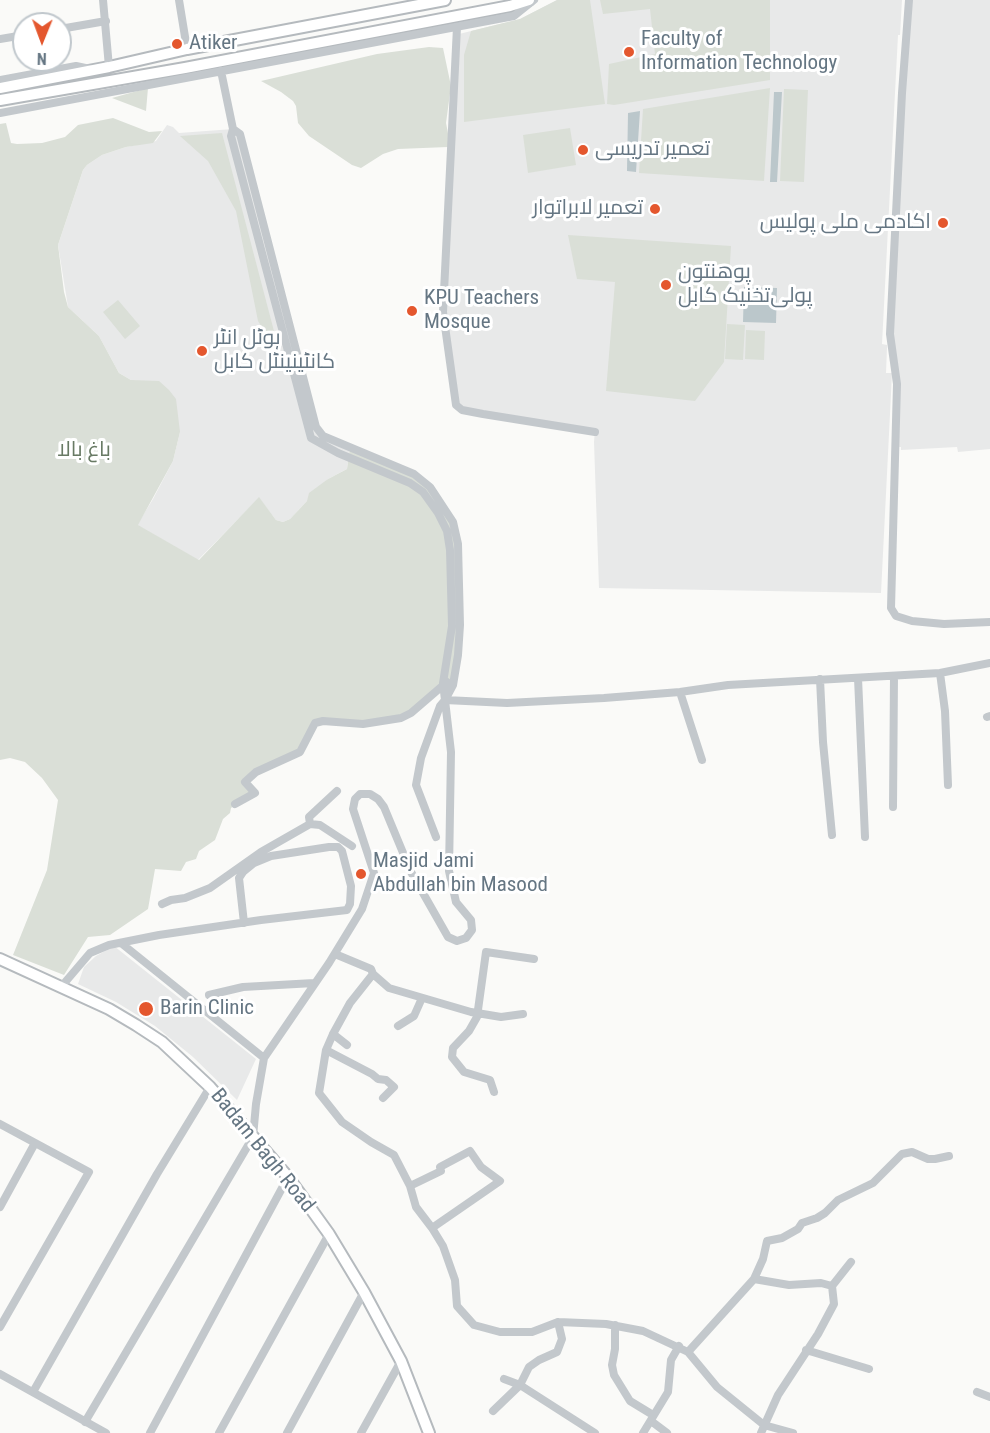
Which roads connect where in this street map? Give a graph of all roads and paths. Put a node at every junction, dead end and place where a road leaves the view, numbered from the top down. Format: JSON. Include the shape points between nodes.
{"nodes":[{"id":1,"x":103,"y":0,"type":"edge"},
{"id":2,"x":179,"y":0,"type":"edge"},
{"id":3,"x":445,"y":0,"type":"edge"},
{"id":4,"x":529,"y":0,"type":"edge"},
{"id":5,"x":534,"y":0,"type":"edge"},
{"id":6,"x":909,"y":0,"type":"edge"},
{"id":7,"x":401,"y":4,"type":"edge"},
{"id":8,"x":106,"y":21,"type":"junction"},
{"id":9,"x":72,"y":27,"type":"edge"},
{"id":10,"x":457,"y":27,"type":"junction"},
{"id":11,"x":187,"y":49,"type":"junction"},
{"id":12,"x":109,"y":67,"type":"junction"},
{"id":13,"x":93,"y":70,"type":"junction"},
{"id":14,"x":221,"y":71,"type":"junction"},
{"id":15,"x":186,"y":72,"type":"junction"},
{"id":16,"x":0,"y":80,"type":"edge"},
{"id":17,"x":0,"y":88,"type":"edge"},
{"id":18,"x":55,"y":96,"type":"junction"},
{"id":19,"x":0,"y":100,"type":"edge"},
{"id":20,"x":0,"y":112,"type":"edge"},
{"id":21,"x":595,"y":432,"type":"dead end"},
{"id":22,"x":340,"y":449,"type":"junction"},
{"id":23,"x":990,"y":622,"type":"edge"},
{"id":24,"x":990,"y":663,"type":"edge"},
{"id":25,"x":940,"y":673,"type":"junction"},
{"id":26,"x":894,"y":676,"type":"junction"},
{"id":27,"x":858,"y":678,"type":"junction"},
{"id":28,"x":454,"y":679,"type":"junction"},
{"id":29,"x":820,"y":679,"type":"junction"},
{"id":30,"x":443,"y":683,"type":"junction"},
{"id":31,"x":680,"y":692,"type":"junction"},
{"id":32,"x":446,"y":699,"type":"junction"},
{"id":33,"x":702,"y":760,"type":"dead end"},
{"id":34,"x":948,"y":785,"type":"dead end"},
{"id":35,"x":337,"y":791,"type":"dead end"},
{"id":36,"x":235,"y":804,"type":"dead end"},
{"id":37,"x":893,"y":807,"type":"dead end"},
{"id":38,"x":310,"y":824,"type":"junction"},
{"id":39,"x":832,"y":835,"type":"dead end"},
{"id":40,"x":436,"y":837,"type":"dead end"},
{"id":41,"x":865,"y":837,"type":"dead end"},
{"id":42,"x":352,"y":846,"type":"dead end"},
{"id":43,"x":162,"y":904,"type":"dead end"},
{"id":44,"x":244,"y":922,"type":"junction"},
{"id":45,"x":121,"y":943,"type":"junction"},
{"id":46,"x":334,"y":954,"type":"junction"},
{"id":47,"x":0,"y":959,"type":"edge"},
{"id":48,"x":534,"y":959,"type":"dead end"},
{"id":49,"x":373,"y":974,"type":"junction"},
{"id":50,"x":314,"y":983,"type":"junction"},
{"id":51,"x":61,"y":987,"type":"junction"},
{"id":52,"x":208,"y":996,"type":"dead end"},
{"id":53,"x":422,"y":998,"type":"junction"},
{"id":54,"x":477,"y":1012,"type":"junction"},
{"id":55,"x":523,"y":1014,"type":"dead end"},
{"id":56,"x":398,"y":1026,"type":"dead end"},
{"id":57,"x":333,"y":1034,"type":"junction"},
{"id":58,"x":347,"y":1045,"type":"dead end"},
{"id":59,"x":326,"y":1050,"type":"junction"},
{"id":60,"x":264,"y":1058,"type":"junction"},
{"id":61,"x":210,"y":1087,"type":"junction"},
{"id":62,"x":494,"y":1092,"type":"dead end"},
{"id":63,"x":383,"y":1098,"type":"dead end"},
{"id":64,"x":0,"y":1124,"type":"edge"},
{"id":65,"x":253,"y":1137,"type":"junction"},
{"id":66,"x":35,"y":1143,"type":"junction"},
{"id":67,"x":949,"y":1156,"type":"dead end"},
{"id":68,"x":288,"y":1177,"type":"junction"},
{"id":69,"x":410,"y":1186,"type":"junction"},
{"id":70,"x":0,"y":1207,"type":"edge"},
{"id":71,"x":432,"y":1228,"type":"junction"},
{"id":72,"x":329,"y":1234,"type":"junction"},
{"id":73,"x":851,"y":1262,"type":"dead end"},
{"id":74,"x":754,"y":1279,"type":"junction"},
{"id":75,"x":832,"y":1286,"type":"junction"},
{"id":76,"x":364,"y":1292,"type":"junction"},
{"id":77,"x":558,"y":1322,"type":"junction"},
{"id":78,"x":615,"y":1325,"type":"junction"},
{"id":79,"x":0,"y":1327,"type":"edge"},
{"id":80,"x":679,"y":1346,"type":"junction"},
{"id":81,"x":806,"y":1350,"type":"junction"},
{"id":82,"x":688,"y":1352,"type":"junction"},
{"id":83,"x":401,"y":1361,"type":"junction"},
{"id":84,"x":869,"y":1369,"type":"dead end"},
{"id":85,"x":0,"y":1374,"type":"edge"},
{"id":86,"x":504,"y":1379,"type":"dead end"},
{"id":87,"x":520,"y":1385,"type":"junction"},
{"id":88,"x":33,"y":1392,"type":"junction"},
{"id":89,"x":977,"y":1392,"type":"dead end"},
{"id":90,"x":990,"y":1397,"type":"edge"},
{"id":91,"x":493,"y":1411,"type":"dead end"},
{"id":92,"x":652,"y":1418,"type":"junction"},
{"id":93,"x":85,"y":1422,"type":"junction"},
{"id":94,"x":762,"y":1429,"type":"edge"},
{"id":95,"x":105,"y":1433,"type":"edge"},
{"id":96,"x":150,"y":1433,"type":"edge"},
{"id":97,"x":219,"y":1433,"type":"edge"},
{"id":98,"x":287,"y":1433,"type":"edge"},
{"id":99,"x":361,"y":1433,"type":"edge"},
{"id":100,"x":429,"y":1433,"type":"edge"},
{"id":101,"x":595,"y":1433,"type":"edge"},
{"id":102,"x":643,"y":1433,"type":"edge"},
{"id":103,"x":667,"y":1433,"type":"edge"},
{"id":104,"x":793,"y":1433,"type":"edge"}],
"edges":[{"from":1,"to":8,"type":"street"},
{"from":2,"to":11,"type":"street"},
{"from":3,"to":7,"type":"main road"},
{"from":4,"to":15,"type":"main road"},
{"from":5,"to":10,"type":"street","via":[[514,16]]},
{"from":6,"to":23,"type":"street","via":[[890,334],[897,384],[891,608],[896,616],[912,621]]},
{"from":7,"to":11,"type":"main road"},
{"from":8,"to":9,"type":"street"},
{"from":8,"to":12,"type":"street"},
{"from":10,"to":14,"type":"street"},
{"from":10,"to":21,"type":"street","via":[[443,312],[456,405],[462,410]]},
{"from":11,"to":12,"type":"main road"},
{"from":12,"to":13,"type":"main road"},
{"from":13,"to":16,"type":"street","via":[[76,66]]},
{"from":13,"to":17,"type":"main road"},
{"from":14,"to":15,"type":"street"},
{"from":14,"to":22,"type":"street","via":[[297,372],[316,427]]},
{"from":15,"to":18,"type":"main road"},
{"from":18,"to":19,"type":"main road"},
{"from":18,"to":20,"type":"street"},
{"from":22,"to":28,"type":"street","via":[[414,474],[430,487],[453,522],[458,544],[460,625]]},
{"from":22,"to":30,"type":"street","via":[[423,492],[447,531],[452,626]]},
{"from":24,"to":25,"type":"street"},
{"from":25,"to":26,"type":"street"},
{"from":25,"to":34,"type":"street"},
{"from":26,"to":27,"type":"street"},
{"from":26,"to":37,"type":"street"},
{"from":27,"to":29,"type":"street"},
{"from":27,"to":41,"type":"street"},
{"from":28,"to":30,"type":"street"},
{"from":28,"to":32,"type":"street"},
{"from":29,"to":31,"type":"street"},
{"from":29,"to":39,"type":"street"},
{"from":30,"to":32,"type":"street"},
{"from":30,"to":36,"type":"street","via":[[401,718],[363,724],[315,723],[300,752],[256,772],[245,782],[255,794]]},
{"from":31,"to":32,"type":"street","via":[[507,704]]},
{"from":31,"to":33,"type":"street"},
{"from":32,"to":40,"type":"street","via":[[425,749],[416,785]]},
{"from":32,"to":46,"type":"street","via":[[452,773],[449,871],[456,902],[471,920],[472,930],[457,941],[448,937],[411,872],[384,807],[378,798],[360,794],[353,810],[373,866],[373,881],[362,909]]},
{"from":35,"to":38,"type":"street","via":[[309,817]]},
{"from":38,"to":42,"type":"street","via":[[320,825]]},
{"from":38,"to":43,"type":"street","via":[[210,888]]},
{"from":44,"to":44,"type":"street","via":[[239,878],[254,863],[271,856],[328,847],[342,851],[351,886],[347,910]]},
{"from":44,"to":45,"type":"street"},
{"from":45,"to":51,"type":"street","via":[[90,953]]},
{"from":45,"to":60,"type":"street"},
{"from":46,"to":49,"type":"street","via":[[371,969]]},
{"from":46,"to":50,"type":"street"},
{"from":47,"to":51,"type":"main road","name":"Badam Bagh Road"},
{"from":48,"to":54,"type":"street","via":[[486,952]]},
{"from":49,"to":53,"type":"street","via":[[389,988]]},
{"from":49,"to":57,"type":"street","via":[[350,1003]]},
{"from":50,"to":52,"type":"street","via":[[243,987]]},
{"from":50,"to":60,"type":"street"},
{"from":51,"to":61,"type":"main road","name":"Badam Bagh Road","via":[[109,1009],[162,1042]]},
{"from":53,"to":54,"type":"street"},
{"from":53,"to":56,"type":"street","via":[[416,1014]]},
{"from":54,"to":55,"type":"street","via":[[501,1017]]},
{"from":54,"to":62,"type":"street","via":[[470,1031],[453,1047],[452,1057],[467,1074],[490,1080]]},
{"from":57,"to":58,"type":"street"},
{"from":57,"to":59,"type":"street"},
{"from":59,"to":63,"type":"street","via":[[386,1080],[394,1087]]},
{"from":59,"to":69,"type":"street","via":[[319,1093],[342,1122],[394,1155]]},
{"from":60,"to":65,"type":"street"},
{"from":61,"to":65,"type":"main road","name":"Badam Bagh Road"},
{"from":61,"to":88,"type":"street"},
{"from":64,"to":66,"type":"street"},
{"from":65,"to":68,"type":"main road","name":"Badam Bagh Road"},
{"from":65,"to":93,"type":"street"},
{"from":66,"to":70,"type":"street"},
{"from":66,"to":79,"type":"street","via":[[89,1172]]},
{"from":67,"to":74,"type":"street","via":[[928,1159],[912,1152],[902,1154],[873,1183],[838,1200],[825,1213],[782,1238],[767,1241]]},
{"from":68,"to":72,"type":"main road","name":"Badam Bagh Road"},
{"from":68,"to":96,"type":"street"},
{"from":69,"to":71,"type":"street","via":[[416,1207]]},
{"from":69,"to":71,"type":"street","via":[[440,1172],[440,1167],[470,1151],[481,1167],[500,1180]]},
{"from":71,"to":77,"type":"street","via":[[455,1280],[457,1306],[474,1325],[500,1332],[532,1332]]},
{"from":72,"to":76,"type":"main road","name":"Badam Bagh Road"},
{"from":72,"to":97,"type":"street"},
{"from":73,"to":75,"type":"street"},
{"from":74,"to":75,"type":"street","via":[[789,1286]]},
{"from":74,"to":82,"type":"street"},
{"from":75,"to":81,"type":"street","via":[[834,1304]]},
{"from":76,"to":83,"type":"main road","name":"Badam Bagh Road"},
{"from":76,"to":98,"type":"street"},
{"from":77,"to":78,"type":"street"},
{"from":77,"to":87,"type":"street","via":[[562,1339],[557,1352],[529,1367]]},
{"from":78,"to":80,"type":"street","via":[[643,1331]]},
{"from":78,"to":92,"type":"street","via":[[614,1375],[630,1401]]},
{"from":80,"to":82,"type":"street"},
{"from":80,"to":92,"type":"street","via":[[671,1360],[668,1392]]},
{"from":81,"to":84,"type":"street"},
{"from":81,"to":94,"type":"street"},
{"from":82,"to":94,"type":"street","via":[[717,1387]]},
{"from":83,"to":99,"type":"street"},
{"from":83,"to":100,"type":"main road","name":"Badam Bagh Road"},
{"from":85,"to":88,"type":"street"},
{"from":86,"to":87,"type":"street"},
{"from":87,"to":91,"type":"street"},
{"from":87,"to":101,"type":"street"},
{"from":88,"to":93,"type":"street"},
{"from":89,"to":90,"type":"street"},
{"from":92,"to":102,"type":"street"},
{"from":92,"to":103,"type":"street"},
{"from":93,"to":95,"type":"street"},
{"from":94,"to":104,"type":"street"}]}
